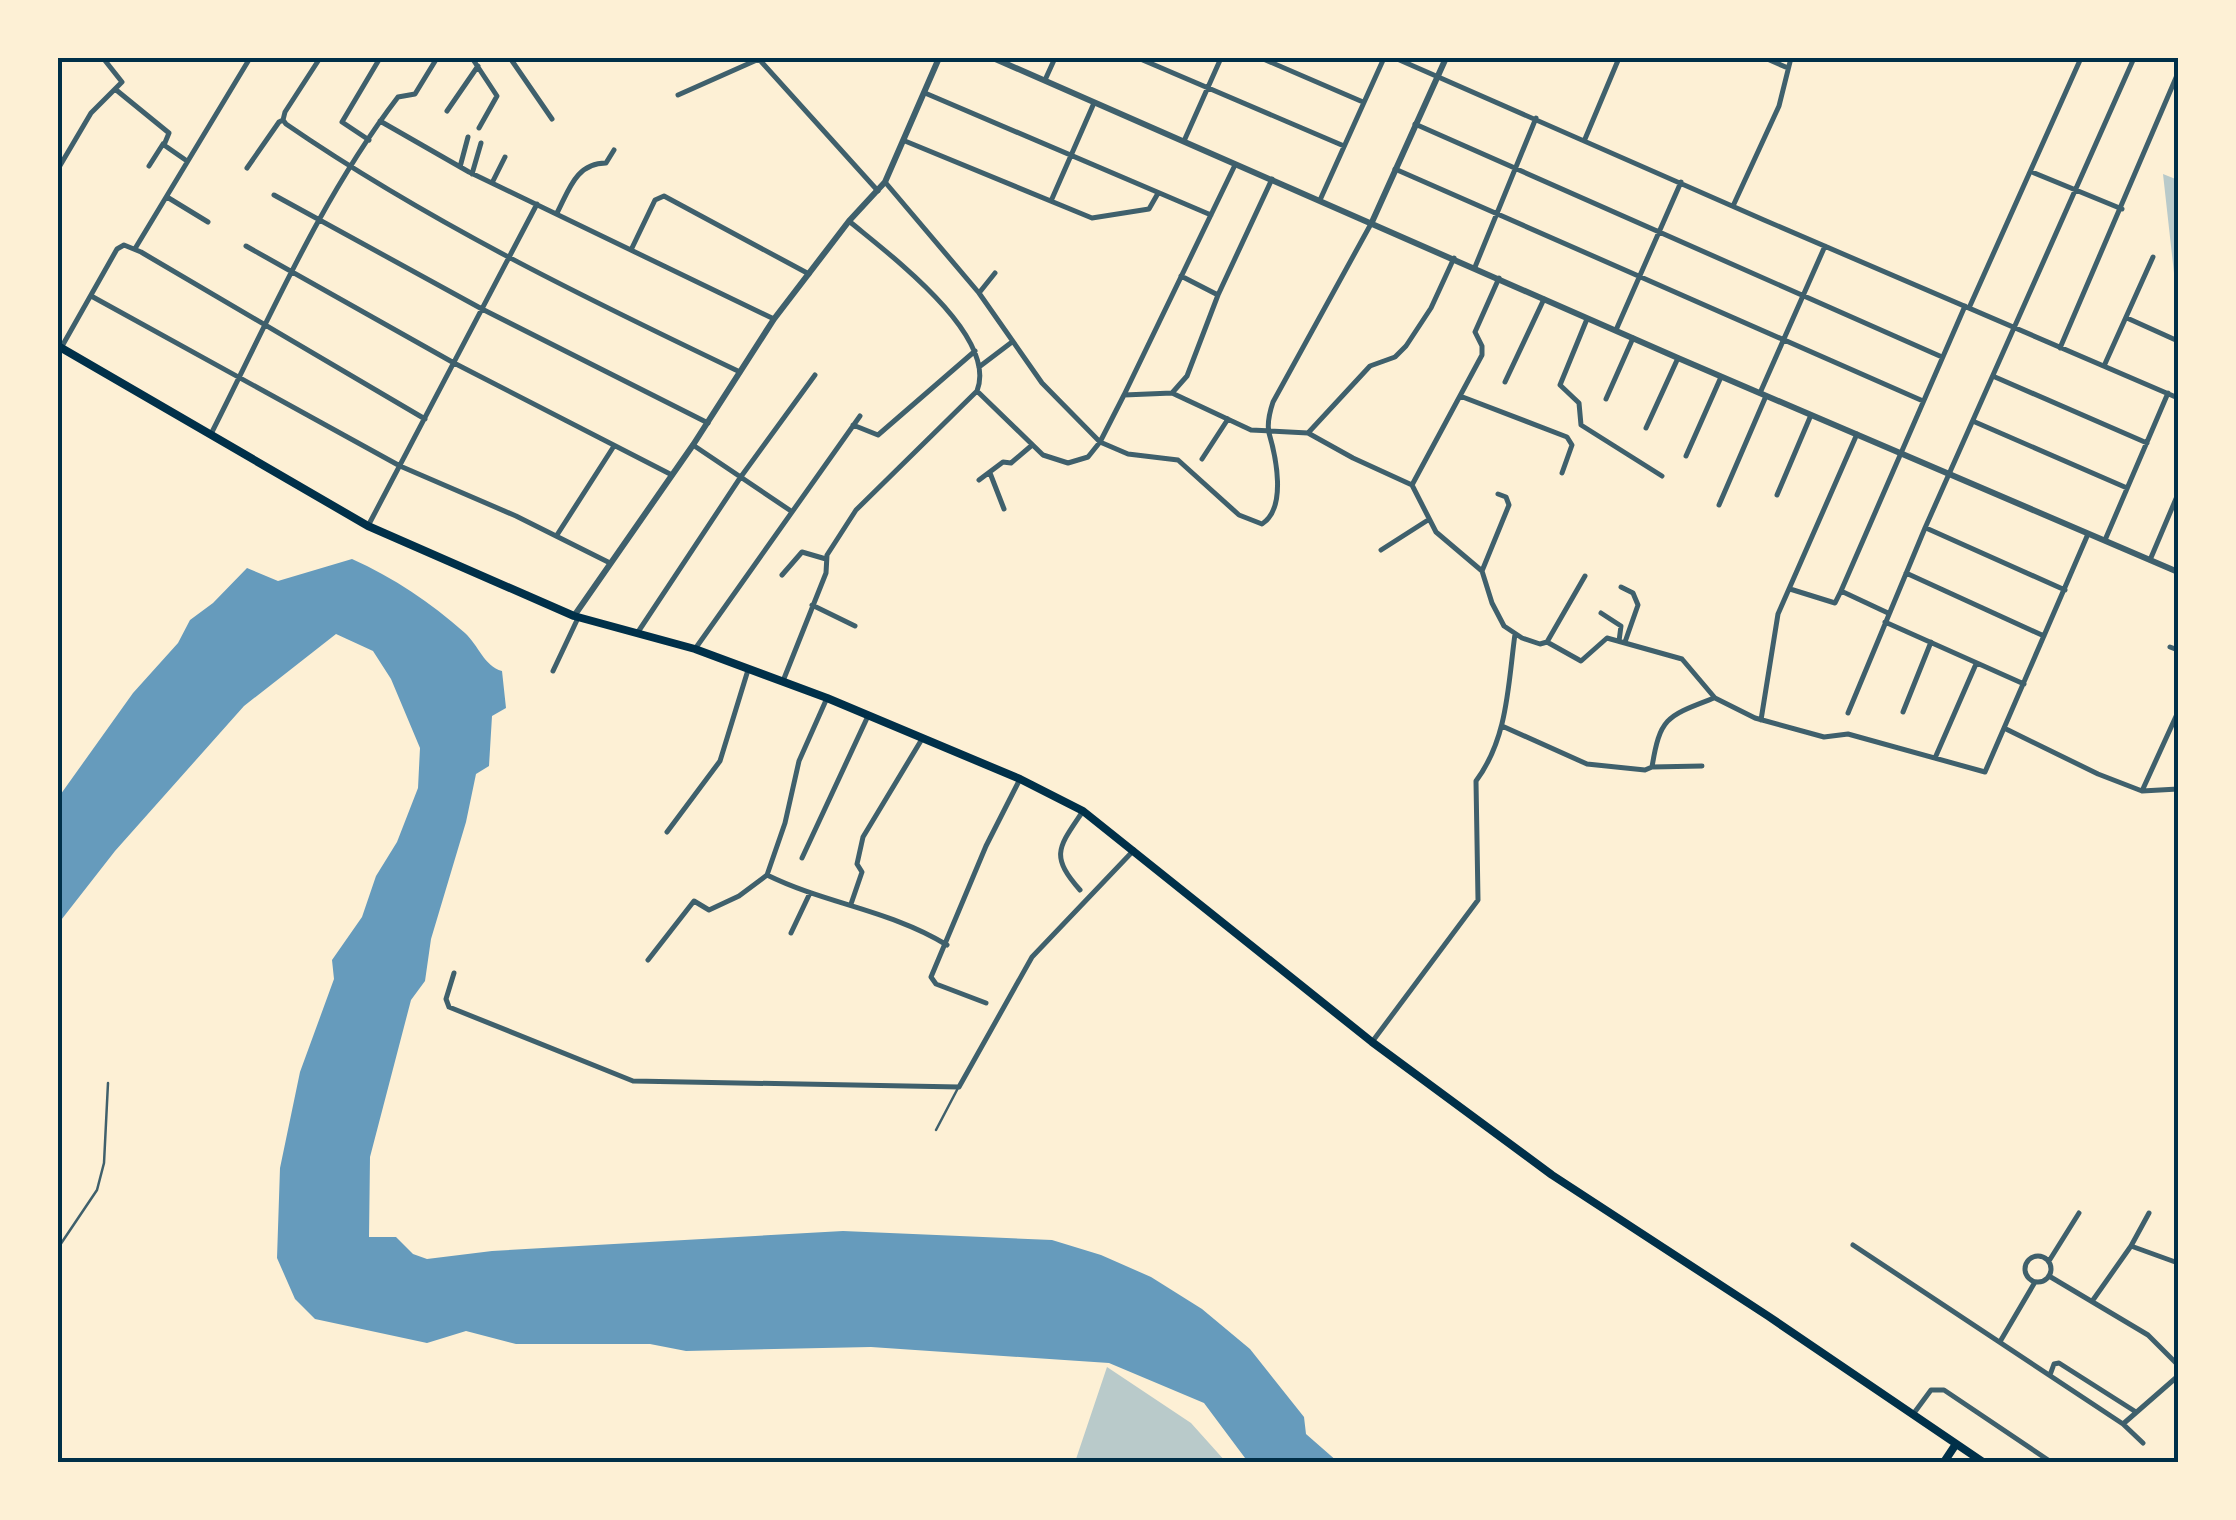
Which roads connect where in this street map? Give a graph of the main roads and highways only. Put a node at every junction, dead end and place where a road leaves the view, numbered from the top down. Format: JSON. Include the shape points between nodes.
{"nodes":[{"id":1,"x":59,"y":347,"type":"edge"},
{"id":2,"x":1956,"y":1444,"type":"junction"},
{"id":3,"x":1944,"y":1462,"type":"edge"},
{"id":4,"x":1983,"y":1462,"type":"edge"}],
"edges":[{"from":1,"to":2,"type":"main road","via":[[368,526],[576,617],[695,650],[827,698],[1084,812],[1372,1042],[1573,1190]]},
{"from":2,"to":3,"type":"main road"},
{"from":2,"to":4,"type":"main road"}]}
